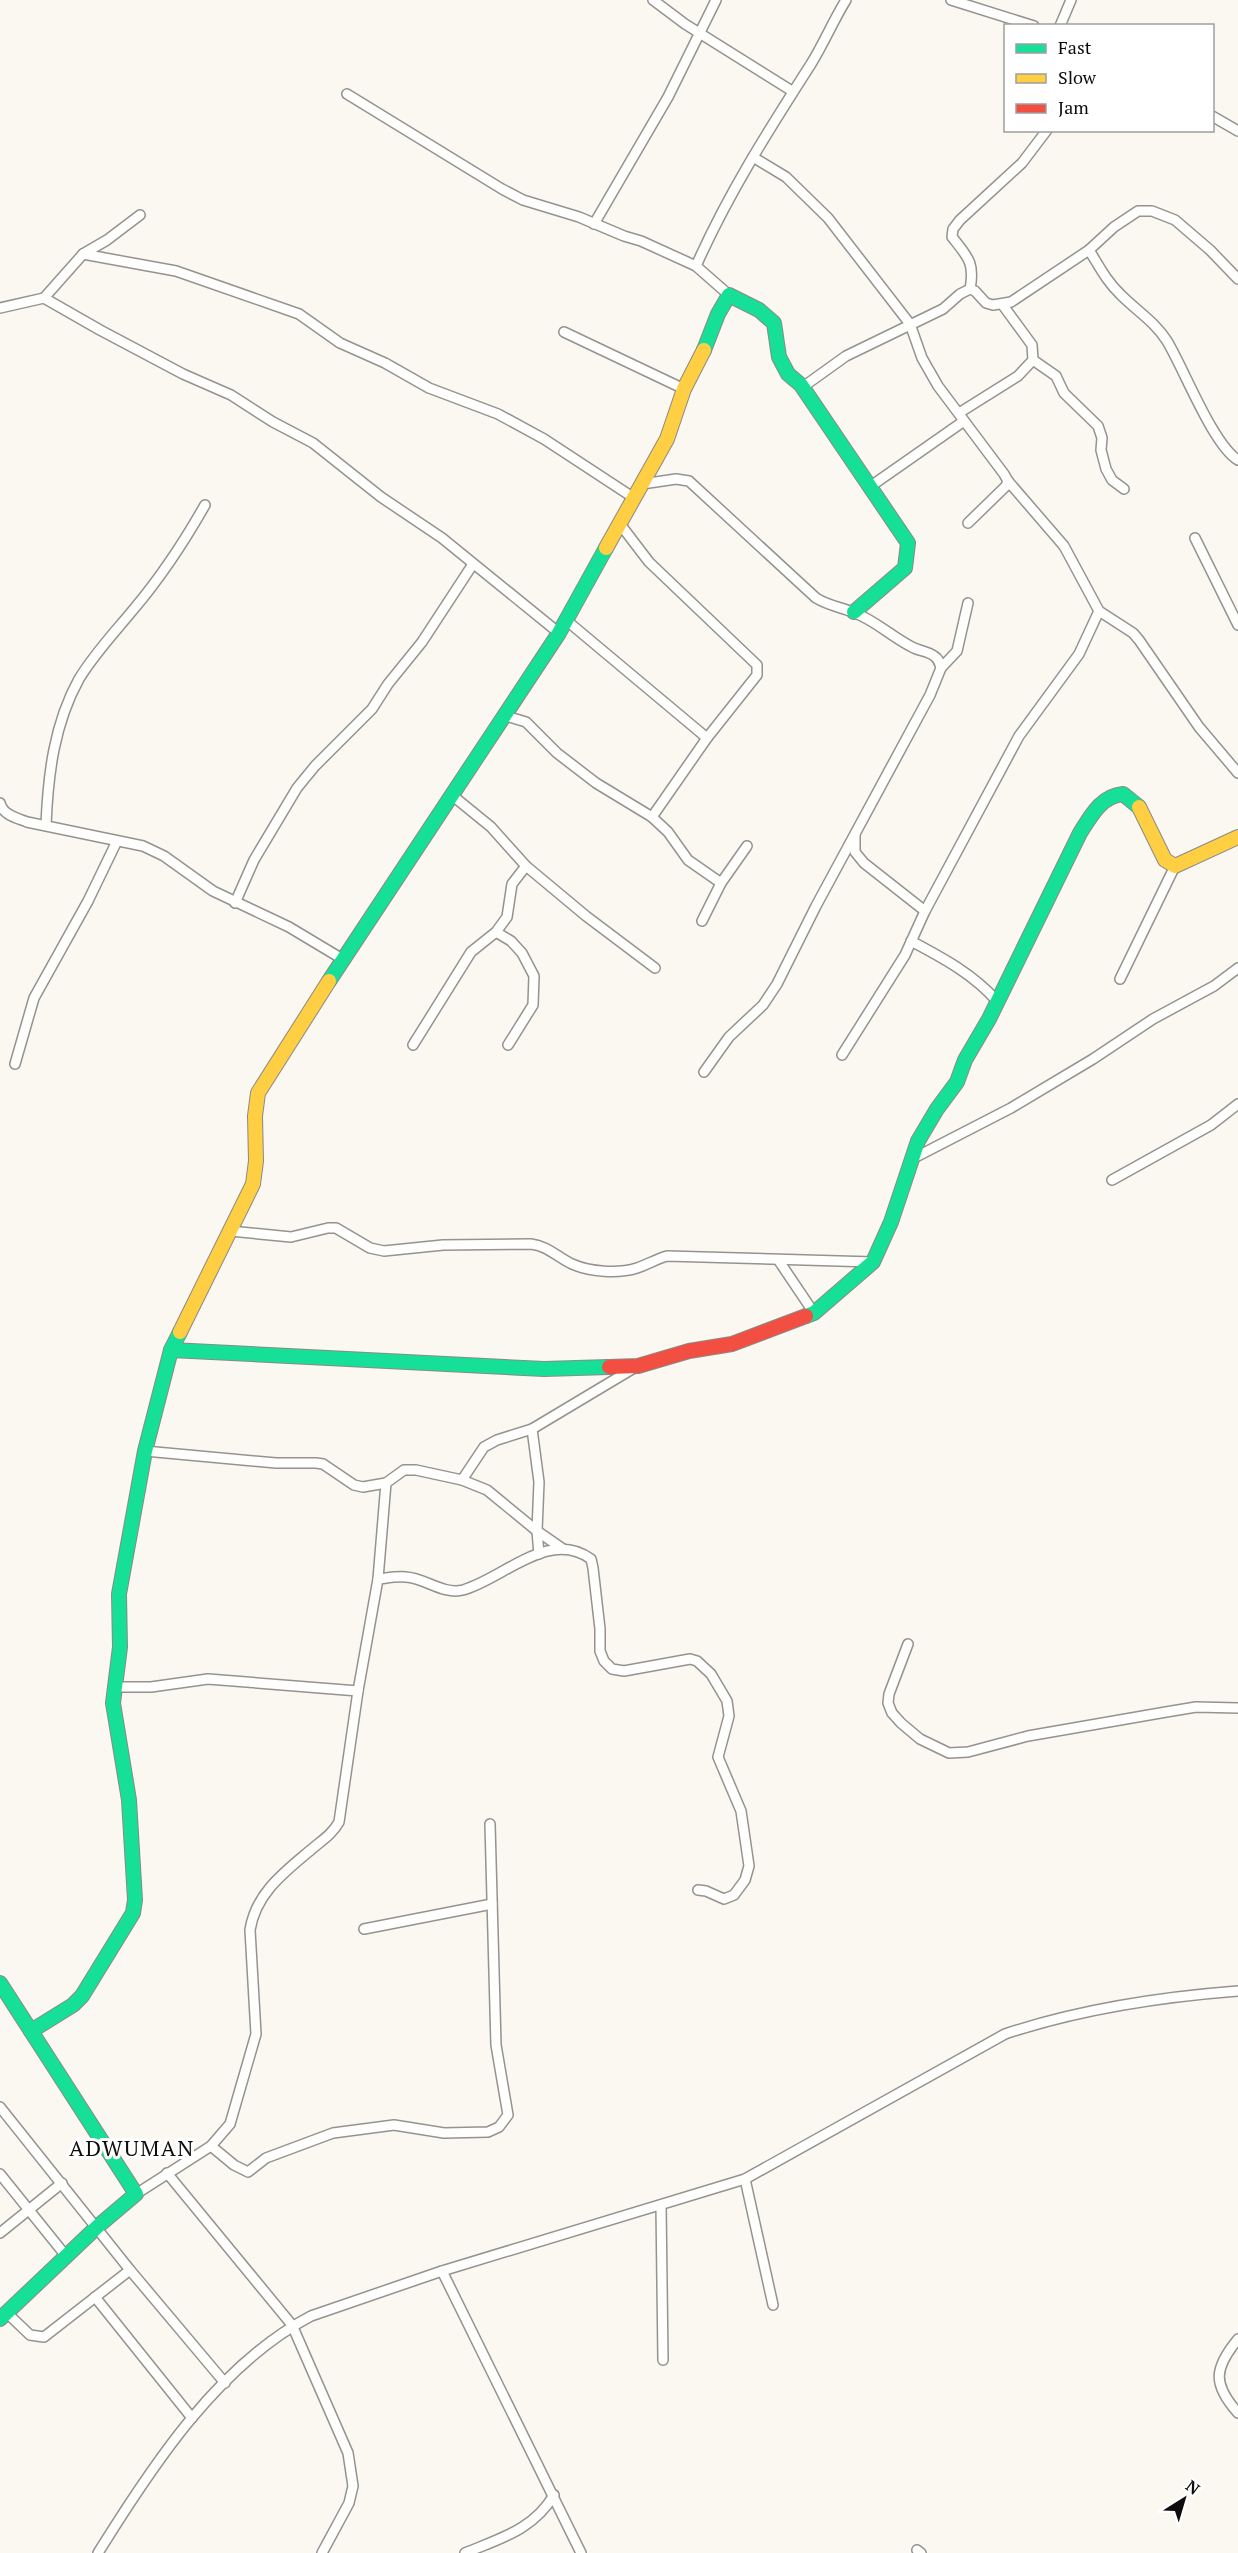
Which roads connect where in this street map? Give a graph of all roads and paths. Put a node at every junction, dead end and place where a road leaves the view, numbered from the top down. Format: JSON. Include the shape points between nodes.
{"nodes":[{"id":1,"x":653,"y":0,"type":"edge"},
{"id":2,"x":716,"y":0,"type":"edge"},
{"id":3,"x":846,"y":0,"type":"edge"},
{"id":4,"x":951,"y":0,"type":"edge"},
{"id":5,"x":1071,"y":0,"type":"edge"},
{"id":6,"x":1028,"y":24,"type":"edge"},
{"id":7,"x":1061,"y":24,"type":"edge"},
{"id":8,"x":700,"y":34,"type":"junction"},
{"id":9,"x":792,"y":91,"type":"junction"},
{"id":10,"x":347,"y":94,"type":"dead end"},
{"id":11,"x":1214,"y":117,"type":"edge"},
{"id":12,"x":1238,"y":131,"type":"edge"},
{"id":13,"x":1045,"y":132,"type":"edge"},
{"id":14,"x":753,"y":157,"type":"junction"},
{"id":15,"x":140,"y":215,"type":"dead end"},
{"id":16,"x":594,"y":224,"type":"junction"},
{"id":17,"x":1089,"y":250,"type":"junction"},
{"id":18,"x":83,"y":254,"type":"junction"},
{"id":19,"x":696,"y":266,"type":"junction"},
{"id":20,"x":1238,"y":279,"type":"edge"},
{"id":21,"x":970,"y":290,"type":"junction"},
{"id":22,"x":729,"y":295,"type":"junction"},
{"id":23,"x":44,"y":298,"type":"junction"},
{"id":24,"x":1002,"y":304,"type":"junction"},
{"id":25,"x":0,"y":308,"type":"edge"},
{"id":26,"x":909,"y":324,"type":"junction"},
{"id":27,"x":564,"y":332,"type":"dead end"},
{"id":28,"x":1033,"y":360,"type":"junction"},
{"id":29,"x":801,"y":385,"type":"junction"},
{"id":30,"x":684,"y":389,"type":"junction"},
{"id":31,"x":962,"y":417,"type":"junction"},
{"id":32,"x":1238,"y":460,"type":"edge"},
{"id":33,"x":1008,"y":481,"type":"junction"},
{"id":34,"x":642,"y":484,"type":"junction"},
{"id":35,"x":871,"y":486,"type":"junction"},
{"id":36,"x":1124,"y":489,"type":"dead end"},
{"id":37,"x":634,"y":498,"type":"junction"},
{"id":38,"x":205,"y":505,"type":"dead end"},
{"id":39,"x":968,"y":523,"type":"dead end"},
{"id":40,"x":620,"y":524,"type":"junction"},
{"id":41,"x":1195,"y":538,"type":"dead end"},
{"id":42,"x":473,"y":564,"type":"junction"},
{"id":43,"x":968,"y":603,"type":"dead end"},
{"id":44,"x":1099,"y":610,"type":"junction"},
{"id":45,"x":854,"y":612,"type":"junction"},
{"id":46,"x":566,"y":620,"type":"junction"},
{"id":47,"x":1238,"y":625,"type":"edge"},
{"id":48,"x":559,"y":633,"type":"junction"},
{"id":49,"x":941,"y":668,"type":"junction"},
{"id":50,"x":506,"y":716,"type":"junction"},
{"id":51,"x":707,"y":738,"type":"junction"},
{"id":52,"x":1238,"y":773,"type":"edge"},
{"id":53,"x":453,"y":796,"type":"junction"},
{"id":54,"x":0,"y":803,"type":"edge"},
{"id":55,"x":652,"y":818,"type":"junction"},
{"id":56,"x":46,"y":825,"type":"junction"},
{"id":57,"x":855,"y":833,"type":"junction"},
{"id":58,"x":1238,"y":837,"type":"edge"},
{"id":59,"x":117,"y":841,"type":"junction"},
{"id":60,"x":747,"y":846,"type":"dead end"},
{"id":61,"x":525,"y":866,"type":"junction"},
{"id":62,"x":1175,"y":866,"type":"junction"},
{"id":63,"x":721,"y":883,"type":"junction"},
{"id":64,"x":235,"y":903,"type":"junction"},
{"id":65,"x":925,"y":910,"type":"junction"},
{"id":66,"x":702,"y":921,"type":"dead end"},
{"id":67,"x":496,"y":932,"type":"junction"},
{"id":68,"x":911,"y":941,"type":"junction"},
{"id":69,"x":344,"y":960,"type":"junction"},
{"id":70,"x":655,"y":968,"type":"dead end"},
{"id":71,"x":1237,"y":970,"type":"edge"},
{"id":72,"x":1120,"y":979,"type":"dead end"},
{"id":73,"x":997,"y":1001,"type":"junction"},
{"id":74,"x":413,"y":1045,"type":"dead end"},
{"id":75,"x":508,"y":1045,"type":"dead end"},
{"id":76,"x":842,"y":1055,"type":"dead end"},
{"id":77,"x":15,"y":1064,"type":"dead end"},
{"id":78,"x":704,"y":1072,"type":"dead end"},
{"id":79,"x":1238,"y":1104,"type":"edge"},
{"id":80,"x":912,"y":1159,"type":"junction"},
{"id":81,"x":1112,"y":1180,"type":"dead end"},
{"id":82,"x":230,"y":1231,"type":"junction"},
{"id":83,"x":779,"y":1261,"type":"junction"},
{"id":84,"x":873,"y":1262,"type":"junction"},
{"id":85,"x":813,"y":1313,"type":"junction"},
{"id":86,"x":171,"y":1350,"type":"junction"},
{"id":87,"x":638,"y":1366,"type":"junction"},
{"id":88,"x":532,"y":1429,"type":"junction"},
{"id":89,"x":145,"y":1451,"type":"junction"},
{"id":90,"x":462,"y":1480,"type":"junction"},
{"id":91,"x":386,"y":1483,"type":"junction"},
{"id":92,"x":537,"y":1531,"type":"junction"},
{"id":93,"x":563,"y":1548,"type":"junction"},
{"id":94,"x":539,"y":1554,"type":"junction"},
{"id":95,"x":378,"y":1579,"type":"junction"},
{"id":96,"x":908,"y":1644,"type":"dead end"},
{"id":97,"x":115,"y":1687,"type":"junction"},
{"id":98,"x":358,"y":1691,"type":"junction"},
{"id":99,"x":1238,"y":1708,"type":"edge"},
{"id":100,"x":490,"y":1824,"type":"dead end"},
{"id":101,"x":698,"y":1890,"type":"dead end"},
{"id":102,"x":492,"y":1904,"type":"junction"},
{"id":103,"x":364,"y":1929,"type":"dead end"},
{"id":104,"x":0,"y":1983,"type":"edge"},
{"id":105,"x":1238,"y":1991,"type":"edge"},
{"id":106,"x":31,"y":2031,"type":"junction"},
{"id":107,"x":0,"y":2107,"type":"edge"},
{"id":108,"x":8,"y":2118,"type":"junction"},
{"id":109,"x":0,"y":2125,"type":"edge"},
{"id":110,"x":211,"y":2146,"type":"junction"},
{"id":111,"x":167,"y":2173,"type":"junction"},
{"id":112,"x":0,"y":2174,"type":"edge"},
{"id":113,"x":745,"y":2179,"type":"junction"},
{"id":114,"x":62,"y":2183,"type":"junction"},
{"id":115,"x":136,"y":2194,"type":"junction"},
{"id":116,"x":661,"y":2205,"type":"junction"},
{"id":117,"x":28,"y":2209,"type":"junction"},
{"id":118,"x":97,"y":2227,"type":"junction"},
{"id":119,"x":0,"y":2233,"type":"edge"},
{"id":120,"x":66,"y":2256,"type":"junction"},
{"id":121,"x":130,"y":2270,"type":"junction"},
{"id":122,"x":442,"y":2271,"type":"junction"},
{"id":123,"x":95,"y":2297,"type":"junction"},
{"id":124,"x":773,"y":2305,"type":"dead end"},
{"id":125,"x":3,"y":2316,"type":"edge"},
{"id":126,"x":292,"y":2325,"type":"junction"},
{"id":127,"x":1238,"y":2338,"type":"edge"},
{"id":128,"x":663,"y":2360,"type":"dead end"},
{"id":129,"x":225,"y":2383,"type":"junction"},
{"id":130,"x":1238,"y":2413,"type":"edge"},
{"id":131,"x":192,"y":2418,"type":"junction"},
{"id":132,"x":554,"y":2495,"type":"junction"},
{"id":133,"x":98,"y":2553,"type":"edge"},
{"id":134,"x":322,"y":2553,"type":"edge"},
{"id":135,"x":465,"y":2553,"type":"edge"},
{"id":136,"x":581,"y":2553,"type":"edge"}],
"edges":[{"from":1,"to":8,"type":"street"},
{"from":2,"to":8,"type":"street"},
{"from":3,"to":9,"type":"street"},
{"from":4,"to":6,"type":"street"},
{"from":5,"to":7,"type":"street"},
{"from":8,"to":9,"type":"street"},
{"from":8,"to":16,"type":"street"},
{"from":9,"to":14,"type":"street"},
{"from":10,"to":16,"type":"street","via":[[502,189]]},
{"from":11,"to":12,"type":"street"},
{"from":13,"to":21,"type":"street","via":[[1022,163],[953,229],[952,237],[969,258],[973,272]]},
{"from":14,"to":19,"type":"street","via":[[718,215]]},
{"from":14,"to":26,"type":"street","via":[[808,195]]},
{"from":15,"to":18,"type":"street"},
{"from":16,"to":19,"type":"street"},
{"from":17,"to":20,"type":"street","via":[[1138,211],[1152,211],[1174,220]]},
{"from":17,"to":24,"type":"street","via":[[1011,302]]},
{"from":17,"to":32,"type":"street","via":[[1106,279],[1166,339],[1212,427]]},
{"from":18,"to":23,"type":"street"},
{"from":18,"to":37,"type":"street","via":[[176,271],[299,314],[340,343],[429,388],[498,414],[544,439]]},
{"from":19,"to":22,"type":"street"},
{"from":21,"to":24,"type":"street","via":[[986,303]]},
{"from":21,"to":26,"type":"street","via":[[943,309]]},
{"from":22,"to":29,"type":"street","via":[[774,323],[778,357],[793,380]]},
{"from":22,"to":30,"type":"street"},
{"from":23,"to":25,"type":"street"},
{"from":23,"to":42,"type":"street","via":[[183,374],[231,395],[312,443]]},
{"from":24,"to":28,"type":"street","via":[[1032,345]]},
{"from":26,"to":29,"type":"street","via":[[846,356]]},
{"from":26,"to":31,"type":"street","via":[[922,358]]},
{"from":27,"to":30,"type":"street"},
{"from":28,"to":31,"type":"street","via":[[1018,376]]},
{"from":28,"to":36,"type":"street","via":[[1056,376],[1064,393],[1098,426],[1106,470]]},
{"from":29,"to":35,"type":"street"},
{"from":30,"to":34,"type":"street","via":[[667,439]]},
{"from":31,"to":33,"type":"street"},
{"from":31,"to":35,"type":"street"},
{"from":33,"to":39,"type":"street"},
{"from":33,"to":44,"type":"street","via":[[1064,546]]},
{"from":34,"to":37,"type":"street"},
{"from":34,"to":45,"type":"street","via":[[689,481],[816,598],[831,607]]},
{"from":35,"to":45,"type":"street","via":[[908,543],[908,555],[905,568]]},
{"from":37,"to":40,"type":"street"},
{"from":38,"to":56,"type":"street","via":[[181,548],[79,679],[53,753]]},
{"from":40,"to":46,"type":"street"},
{"from":40,"to":51,"type":"street","via":[[649,562],[757,665],[757,675]]},
{"from":41,"to":47,"type":"street"},
{"from":42,"to":48,"type":"street"},
{"from":42,"to":64,"type":"street","via":[[372,709],[297,788],[254,860]]},
{"from":43,"to":49,"type":"street","via":[[957,651]]},
{"from":44,"to":52,"type":"street","via":[[1139,640],[1199,727]]},
{"from":44,"to":65,"type":"street","via":[[1080,654],[1019,736]]},
{"from":45,"to":49,"type":"street","via":[[915,649],[931,654]]},
{"from":46,"to":48,"type":"street"},
{"from":46,"to":51,"type":"street"},
{"from":48,"to":50,"type":"street"},
{"from":49,"to":57,"type":"street"},
{"from":50,"to":53,"type":"street"},
{"from":50,"to":55,"type":"street","via":[[526,722],[557,753],[596,783]]},
{"from":51,"to":55,"type":"street"},
{"from":53,"to":61,"type":"street","via":[[491,827]]},
{"from":53,"to":69,"type":"street"},
{"from":54,"to":56,"type":"street","via":[[11,816]]},
{"from":55,"to":63,"type":"street","via":[[668,832],[688,860]]},
{"from":56,"to":59,"type":"street"},
{"from":57,"to":65,"type":"street","via":[[855,852],[864,863]]},
{"from":57,"to":78,"type":"street","via":[[777,984],[763,1005],[729,1037]]},
{"from":58,"to":62,"type":"street"},
{"from":59,"to":64,"type":"street","via":[[143,846],[164,856]]},
{"from":59,"to":77,"type":"street","via":[[34,998]]},
{"from":60,"to":63,"type":"street"},
{"from":61,"to":67,"type":"street","via":[[512,884],[507,917]]},
{"from":61,"to":70,"type":"street"},
{"from":62,"to":72,"type":"street"},
{"from":62,"to":73,"type":"street","via":[[1165,860],[1138,807],[1123,794],[1111,795],[1080,833]]},
{"from":63,"to":66,"type":"street"},
{"from":64,"to":69,"type":"street","via":[[281,923]]},
{"from":65,"to":68,"type":"street"},
{"from":67,"to":74,"type":"street","via":[[471,952]]},
{"from":67,"to":75,"type":"street","via":[[511,941],[534,976],[533,1005]]},
{"from":68,"to":73,"type":"street","via":[[950,962]]},
{"from":68,"to":76,"type":"street"},
{"from":69,"to":82,"type":"street","via":[[258,1094],[257,1167]]},
{"from":71,"to":80,"type":"street","via":[[1011,1108]]},
{"from":73,"to":80,"type":"street","via":[[957,1082],[918,1141]]},
{"from":79,"to":81,"type":"street","via":[[1211,1125]]},
{"from":80,"to":84,"type":"street"},
{"from":82,"to":83,"type":"street","via":[[291,1237],[336,1228],[370,1248],[384,1251],[442,1245],[531,1244],[543,1246],[573,1264],[615,1271],[667,1256]]},
{"from":82,"to":86,"type":"street"},
{"from":83,"to":84,"type":"street"},
{"from":83,"to":85,"type":"street"},
{"from":84,"to":85,"type":"street"},
{"from":85,"to":87,"type":"street","via":[[732,1344]]},
{"from":86,"to":87,"type":"street","via":[[544,1369]]},
{"from":86,"to":89,"type":"street"},
{"from":87,"to":88,"type":"street"},
{"from":88,"to":90,"type":"street","via":[[484,1447]]},
{"from":88,"to":92,"type":"street","via":[[539,1482]]},
{"from":89,"to":91,"type":"street","via":[[276,1463],[316,1462],[354,1485]]},
{"from":89,"to":97,"type":"street","via":[[119,1594],[120,1647]]},
{"from":90,"to":91,"type":"street","via":[[404,1470]]},
{"from":90,"to":92,"type":"street","via":[[488,1490]]},
{"from":91,"to":95,"type":"street"},
{"from":92,"to":93,"type":"street"},
{"from":92,"to":94,"type":"street"},
{"from":93,"to":94,"type":"street"},
{"from":93,"to":101,"type":"street","via":[[591,1559],[600,1651],[612,1669],[624,1671],[690,1659],[698,1661],[727,1701],[729,1716],[717,1756],[741,1811],[749,1866],[734,1895],[724,1899]]},
{"from":94,"to":95,"type":"street","via":[[464,1590],[441,1589],[406,1577]]},
{"from":95,"to":98,"type":"street"},
{"from":96,"to":99,"type":"street","via":[[888,1703],[892,1713],[920,1739],[949,1753],[1196,1707]]},
{"from":97,"to":98,"type":"street","via":[[208,1679]]},
{"from":97,"to":106,"type":"street","via":[[114,1713],[129,1800],[133,1913],[82,1996]]},
{"from":98,"to":110,"type":"street","via":[[339,1822],[332,1834],[261,1897],[251,1920],[256,2034],[230,2124]]},
{"from":100,"to":102,"type":"street"},
{"from":102,"to":103,"type":"street"},
{"from":102,"to":110,"type":"street","via":[[496,2045],[508,2115],[504,2122],[488,2132],[444,2133],[394,2125],[333,2133],[266,2158],[248,2172]]},
{"from":104,"to":106,"type":"street"},
{"from":105,"to":113,"type":"street","via":[[1135,2003],[1036,2023],[1005,2034]]},
{"from":106,"to":115,"type":"street"},
{"from":107,"to":108,"type":"street"},
{"from":108,"to":109,"type":"street"},
{"from":108,"to":114,"type":"street"},
{"from":110,"to":111,"type":"street"},
{"from":111,"to":115,"type":"street"},
{"from":111,"to":126,"type":"street"},
{"from":112,"to":117,"type":"street"},
{"from":113,"to":116,"type":"street"},
{"from":113,"to":124,"type":"street"},
{"from":114,"to":117,"type":"street"},
{"from":114,"to":118,"type":"street"},
{"from":115,"to":118,"type":"street"},
{"from":116,"to":122,"type":"street"},
{"from":116,"to":128,"type":"street"},
{"from":117,"to":119,"type":"street"},
{"from":117,"to":120,"type":"street"},
{"from":118,"to":120,"type":"street"},
{"from":118,"to":121,"type":"street"},
{"from":120,"to":125,"type":"street"},
{"from":121,"to":123,"type":"street"},
{"from":121,"to":129,"type":"street"},
{"from":122,"to":126,"type":"street"},
{"from":122,"to":132,"type":"street"},
{"from":123,"to":125,"type":"street","via":[[44,2337],[30,2335]]},
{"from":123,"to":131,"type":"street"},
{"from":126,"to":129,"type":"street"},
{"from":126,"to":134,"type":"street","via":[[352,2469],[349,2503]]},
{"from":127,"to":130,"type":"street","via":[[1225,2355],[1219,2374],[1219,2389]]},
{"from":129,"to":131,"type":"street"},
{"from":131,"to":133,"type":"street","via":[[177,2434]]},
{"from":132,"to":135,"type":"street","via":[[526,2527]]},
{"from":132,"to":136,"type":"street"}]}
